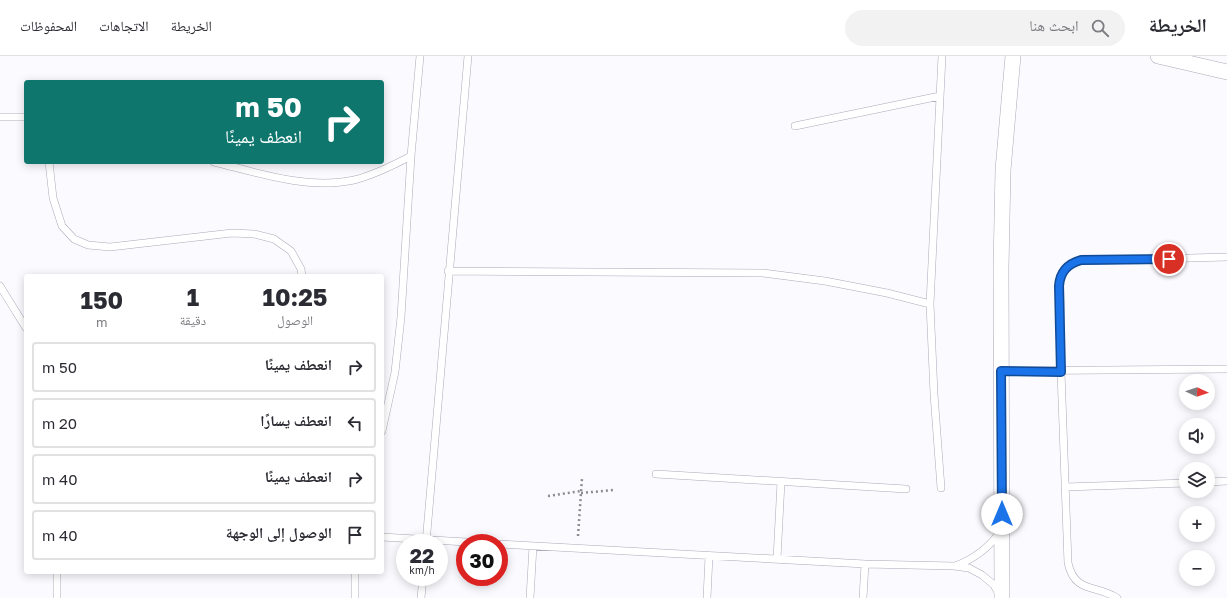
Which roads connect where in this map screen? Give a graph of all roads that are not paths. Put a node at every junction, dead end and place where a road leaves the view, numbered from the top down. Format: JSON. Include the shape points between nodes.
{"nodes":[{"id":1,"x":420,"y":56,"type":"edge"},
{"id":2,"x":468,"y":56,"type":"edge"},
{"id":3,"x":942,"y":56,"type":"edge"},
{"id":4,"x":1013,"y":56,"type":"edge"},
{"id":5,"x":1158,"y":56,"type":"edge"},
{"id":6,"x":1183,"y":59,"type":"edge"},
{"id":7,"x":1227,"y":72,"type":"edge"},
{"id":8,"x":940,"y":96,"type":"junction"},
{"id":9,"x":0,"y":117,"type":"edge"},
{"id":10,"x":24,"y":117,"type":"edge"},
{"id":11,"x":795,"y":126,"type":"dead end"},
{"id":12,"x":411,"y":156,"type":"junction"},
{"id":13,"x":49,"y":164,"type":"edge"},
{"id":14,"x":223,"y":164,"type":"edge"},
{"id":15,"x":1227,"y":257,"type":"edge"},
{"id":16,"x":448,"y":271,"type":"junction"},
{"id":17,"x":302,"y":274,"type":"edge"},
{"id":18,"x":0,"y":286,"type":"edge"},
{"id":19,"x":930,"y":304,"type":"junction"},
{"id":20,"x":24,"y":325,"type":"edge"},
{"id":21,"x":1227,"y":369,"type":"edge"},
{"id":22,"x":1001,"y":371,"type":"junction"},
{"id":23,"x":1061,"y":372,"type":"junction"},
{"id":24,"x":384,"y":422,"type":"edge"},
{"id":25,"x":656,"y":474,"type":"dead end"},
{"id":26,"x":781,"y":482,"type":"junction"},
{"id":27,"x":1215,"y":482,"type":"edge"},
{"id":28,"x":1227,"y":482,"type":"edge"},
{"id":29,"x":1179,"y":483,"type":"edge"},
{"id":30,"x":1065,"y":487,"type":"junction"},
{"id":31,"x":941,"y":488,"type":"dead end"},
{"id":32,"x":906,"y":489,"type":"dead end"},
{"id":33,"x":1002,"y":528,"type":"junction"},
{"id":34,"x":427,"y":534,"type":"edge"},
{"id":35,"x":384,"y":537,"type":"edge"},
{"id":36,"x":396,"y":539,"type":"edge"},
{"id":37,"x":508,"y":545,"type":"edge"},
{"id":38,"x":533,"y":546,"type":"junction"},
{"id":39,"x":709,"y":556,"type":"junction"},
{"id":40,"x":777,"y":560,"type":"junction"},
{"id":41,"x":865,"y":564,"type":"junction"},
{"id":42,"x":954,"y":566,"type":"junction"},
{"id":43,"x":57,"y":574,"type":"edge"},
{"id":44,"x":355,"y":574,"type":"edge"},
{"id":45,"x":422,"y":586,"type":"edge"},
{"id":46,"x":57,"y":598,"type":"edge"},
{"id":47,"x":355,"y":598,"type":"edge"},
{"id":48,"x":421,"y":598,"type":"edge"},
{"id":49,"x":530,"y":598,"type":"edge"},
{"id":50,"x":707,"y":598,"type":"edge"},
{"id":51,"x":863,"y":598,"type":"edge"},
{"id":52,"x":1002,"y":598,"type":"edge"},
{"id":53,"x":1117,"y":598,"type":"edge"}],
"edges":[{"from":1,"to":12,"type":"lane"},
{"from":2,"to":16,"type":"lane"},
{"from":3,"to":8,"type":"lane"},
{"from":4,"to":22,"type":"street","via":[[1003,170]]},
{"from":5,"to":6,"type":"street"},
{"from":6,"to":7,"type":"street"},
{"from":8,"to":11,"type":"lane"},
{"from":8,"to":19,"type":"lane"},
{"from":9,"to":10,"type":"lane"},
{"from":12,"to":14,"type":"lane","via":[[383,171],[353,180],[322,183],[291,180]]},
{"from":12,"to":24,"type":"lane","via":[[400,325],[395,372]]},
{"from":13,"to":17,"type":"lane","via":[[53,198],[62,226],[74,239],[88,246],[110,247],[232,233],[254,234],[274,239],[291,251]]},
{"from":15,"to":23,"type":"lane","via":[[1072,262],[1060,277]]},
{"from":16,"to":19,"type":"lane","via":[[763,273],[825,281]]},
{"from":16,"to":34,"type":"lane"},
{"from":18,"to":20,"type":"lane"},
{"from":19,"to":31,"type":"lane"},
{"from":21,"to":23,"type":"lane"},
{"from":22,"to":23,"type":"lane"},
{"from":22,"to":33,"type":"street"},
{"from":23,"to":30,"type":"lane"},
{"from":25,"to":26,"type":"lane"},
{"from":26,"to":32,"type":"lane"},
{"from":26,"to":40,"type":"lane"},
{"from":27,"to":28,"type":"lane"},
{"from":29,"to":30,"type":"lane"},
{"from":30,"to":53,"type":"lane","via":[[1070,573],[1084,587],[1108,592]]},
{"from":33,"to":42,"type":"lane","via":[[994,541],[982,552]]},
{"from":33,"to":52,"type":"street"},
{"from":35,"to":36,"type":"lane"},
{"from":37,"to":38,"type":"lane"},
{"from":38,"to":39,"type":"lane"},
{"from":38,"to":49,"type":"lane"},
{"from":39,"to":40,"type":"lane"},
{"from":39,"to":50,"type":"lane"},
{"from":40,"to":41,"type":"lane"},
{"from":41,"to":42,"type":"lane"},
{"from":41,"to":51,"type":"lane"},
{"from":42,"to":52,"type":"lane","via":[[969,568],[982,575],[994,585]]},
{"from":43,"to":46,"type":"lane"},
{"from":44,"to":47,"type":"lane"},
{"from":45,"to":48,"type":"lane"}]}
